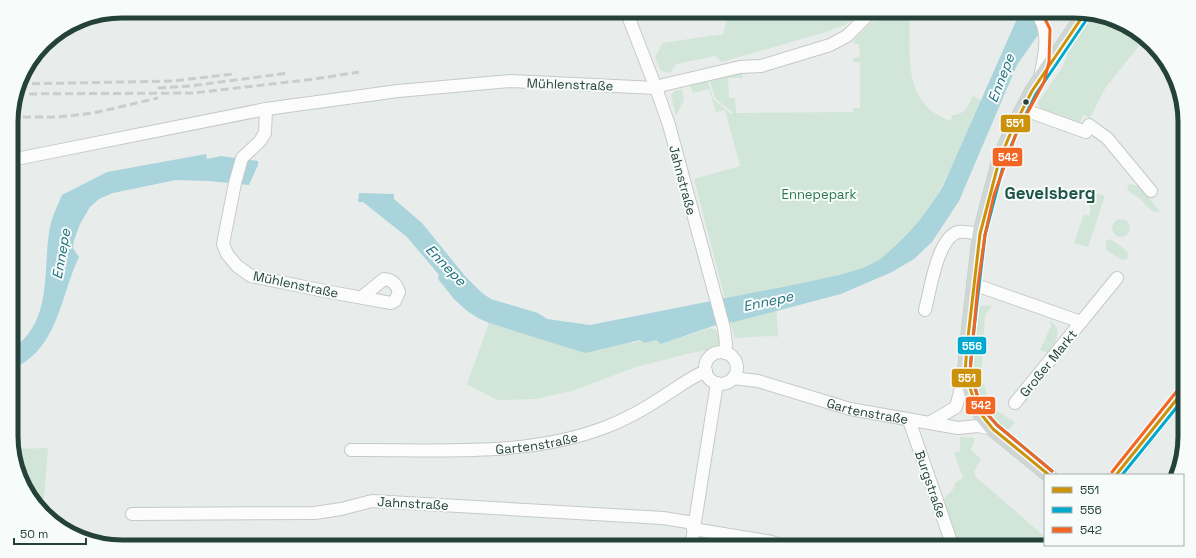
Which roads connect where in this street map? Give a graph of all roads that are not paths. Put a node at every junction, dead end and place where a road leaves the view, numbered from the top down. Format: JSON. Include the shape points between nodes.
{"nodes":[{"id":1,"x":629,"y":18,"type":"edge"},
{"id":2,"x":866,"y":18,"type":"edge"},
{"id":3,"x":1039,"y":18,"type":"edge"},
{"id":4,"x":1081,"y":19,"type":"edge"},
{"id":5,"x":1040,"y":80,"type":"junction"},
{"id":6,"x":656,"y":88,"type":"junction"},
{"id":7,"x":266,"y":109,"type":"junction"},
{"id":8,"x":1022,"y":109,"type":"junction"},
{"id":9,"x":18,"y":159,"type":"edge"},
{"id":10,"x":1151,"y":191,"type":"dead end"},
{"id":11,"x":980,"y":234,"type":"junction"},
{"id":12,"x":1117,"y":278,"type":"dead end"},
{"id":13,"x":972,"y":284,"type":"junction"},
{"id":14,"x":362,"y":297,"type":"dead end"},
{"id":15,"x":925,"y":310,"type":"dead end"},
{"id":16,"x":1081,"y":322,"type":"junction"},
{"id":17,"x":725,"y":353,"type":"junction"},
{"id":18,"x":737,"y":364,"type":"junction"},
{"id":19,"x":706,"y":371,"type":"junction"},
{"id":20,"x":965,"y":373,"type":"junction"},
{"id":21,"x":733,"y":378,"type":"junction"},
{"id":22,"x":758,"y":381,"type":"junction"},
{"id":23,"x":717,"y":383,"type":"junction"},
{"id":24,"x":1178,"y":398,"type":"edge"},
{"id":25,"x":1015,"y":404,"type":"dead end"},
{"id":26,"x":909,"y":420,"type":"junction"},
{"id":27,"x":931,"y":422,"type":"junction"},
{"id":28,"x":993,"y":429,"type":"junction"},
{"id":29,"x":351,"y":450,"type":"dead end"},
{"id":30,"x":1048,"y":474,"type":"edge"},
{"id":31,"x":1117,"y":474,"type":"edge"},
{"id":32,"x":132,"y":514,"type":"dead end"},
{"id":33,"x":694,"y":526,"type":"junction"},
{"id":34,"x":692,"y":540,"type":"edge"},
{"id":35,"x":762,"y":540,"type":"edge"},
{"id":36,"x":951,"y":540,"type":"edge"}],
"edges":[{"from":1,"to":6,"type":"street","name":"Jahnstraße"},
{"from":2,"to":6,"type":"street","name":"Mühlenstraße","via":[[847,36],[825,47],[761,66],[740,67]]},
{"from":3,"to":5,"type":"street","via":[[1045,30],[1046,46]]},
{"from":4,"to":5,"type":"main road"},
{"from":5,"to":8,"type":"main road"},
{"from":6,"to":7,"type":"street","name":"Mühlenstraße","via":[[511,81],[398,91]]},
{"from":6,"to":17,"type":"street","name":"Jahnstraße","via":[[669,125],[715,293],[724,328]]},
{"from":7,"to":9,"type":"street","name":"Mühlenstraße"},
{"from":7,"to":14,"type":"street","name":"Mühlenstraße","via":[[265,134],[242,158],[235,184],[223,244],[227,254],[237,266],[251,276]]},
{"from":8,"to":10,"type":"street","via":[[1086,132],[1089,125],[1106,138]]},
{"from":8,"to":11,"type":"main road","via":[[999,161]]},
{"from":11,"to":13,"type":"main road"},
{"from":11,"to":15,"type":"street","via":[[958,232],[941,248]]},
{"from":12,"to":16,"type":"street","name":"Großer Markt"},
{"from":13,"to":16,"type":"street","name":"Großer Markt"},
{"from":13,"to":20,"type":"main road"},
{"from":16,"to":25,"type":"street","name":"Großer Markt"},
{"from":17,"to":18,"type":"street"},
{"from":17,"to":19,"type":"street","via":[[710,357]]},
{"from":18,"to":21,"type":"street"},
{"from":18,"to":22,"type":"street","name":"Gartenstraße"},
{"from":19,"to":23,"type":"street"},
{"from":19,"to":29,"type":"street","name":"Gartenstraße","via":[[627,418],[566,440],[506,449]]},
{"from":20,"to":27,"type":"street","via":[[956,407]]},
{"from":20,"to":28,"type":"main road","via":[[977,409]]},
{"from":21,"to":22,"type":"street","name":"Gartenstraße"},
{"from":21,"to":23,"type":"street","via":[[729,382]]},
{"from":22,"to":26,"type":"street","name":"Gartenstraße","via":[[850,409]]},
{"from":23,"to":33,"type":"street"},
{"from":24,"to":31,"type":"main road"},
{"from":26,"to":27,"type":"street","name":"Gartenstraße"},
{"from":26,"to":36,"type":"street","name":"Burgstraße"},
{"from":27,"to":28,"type":"street","name":"Gartenstraße","via":[[958,428],[978,426]]},
{"from":28,"to":30,"type":"main road"},
{"from":32,"to":33,"type":"street","name":"Jahnstraße","via":[[314,514],[372,500],[664,518]]},
{"from":33,"to":34,"type":"street"},
{"from":33,"to":35,"type":"street","name":"Jahnstraße"}]}
